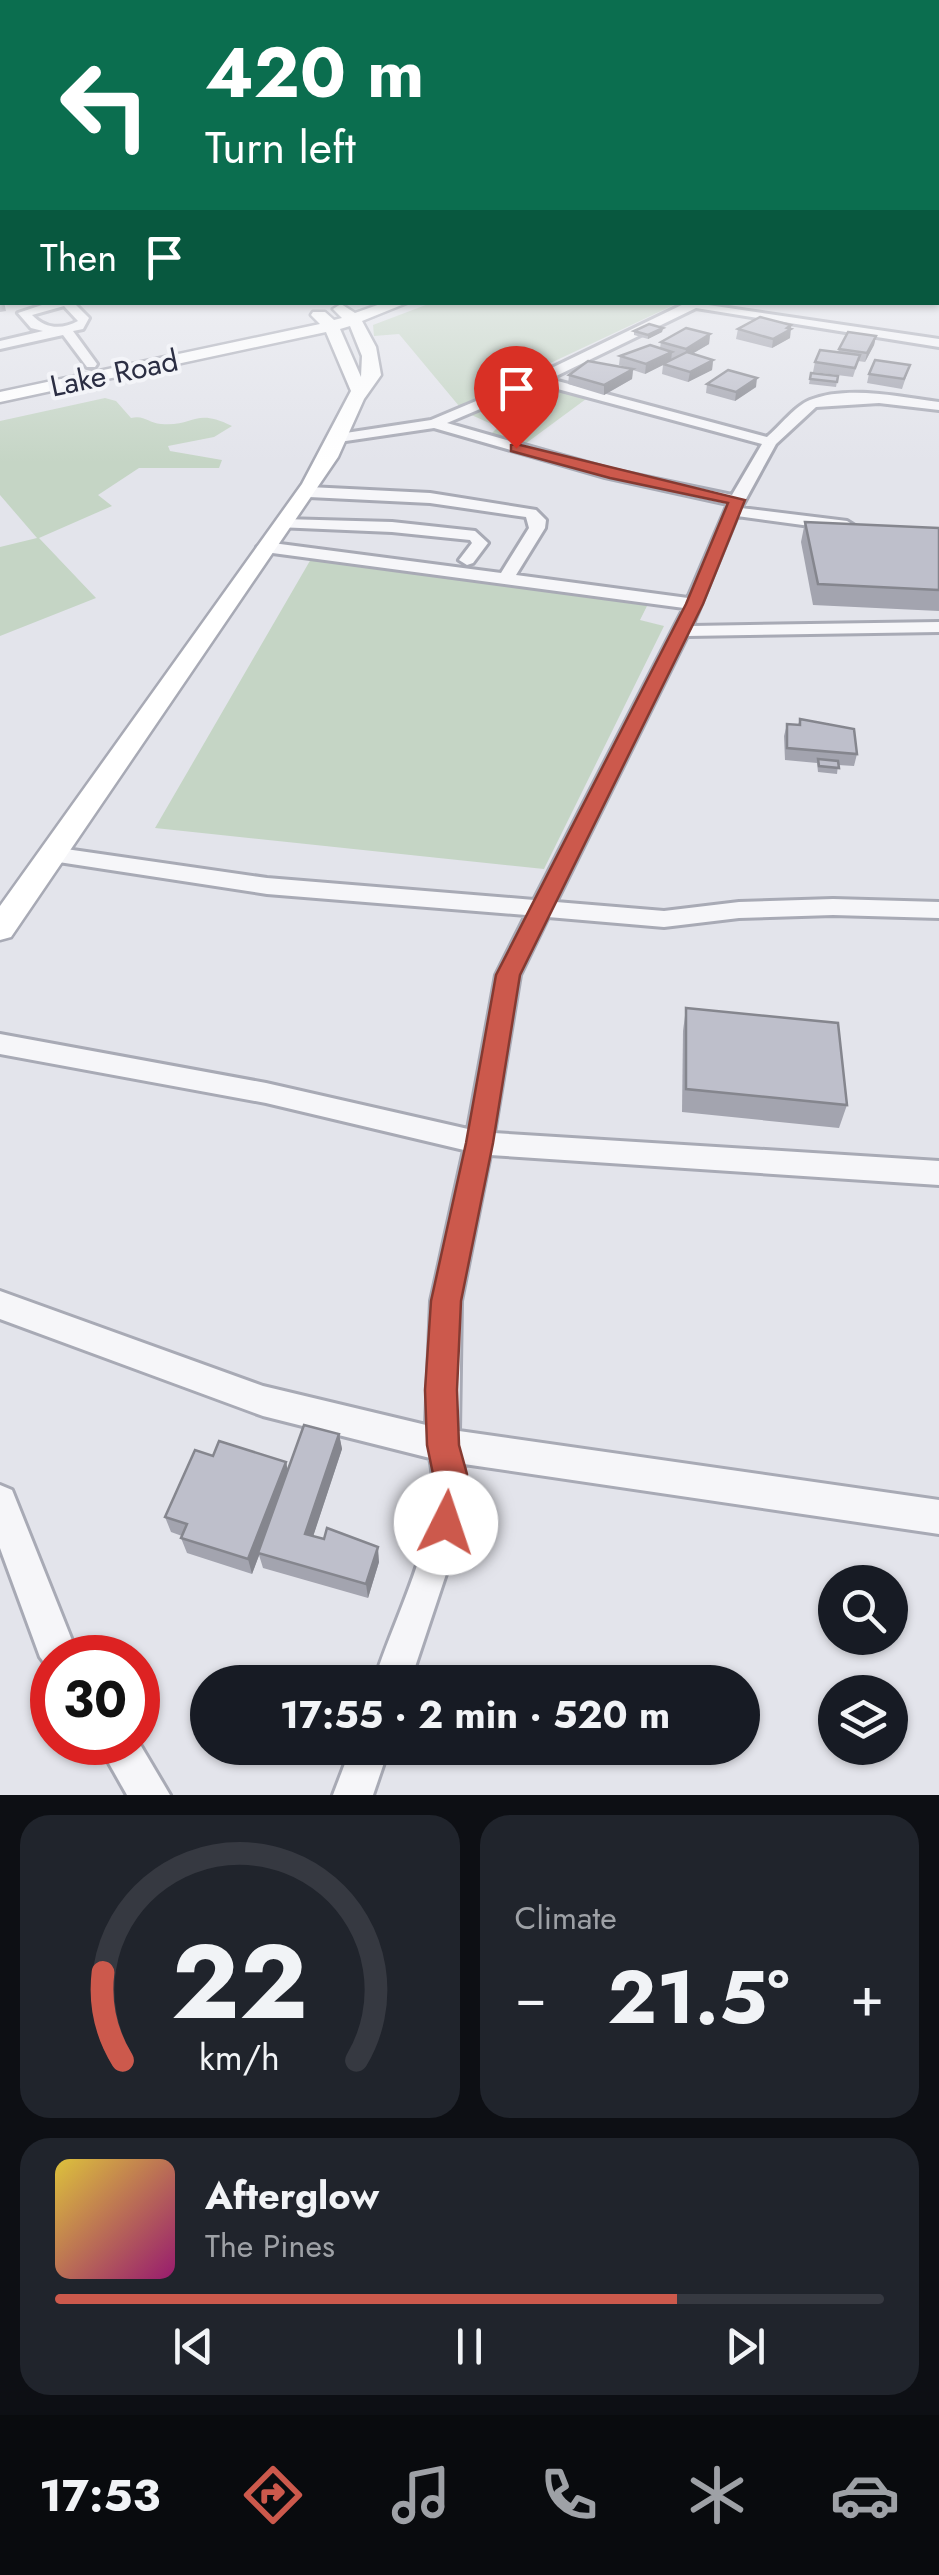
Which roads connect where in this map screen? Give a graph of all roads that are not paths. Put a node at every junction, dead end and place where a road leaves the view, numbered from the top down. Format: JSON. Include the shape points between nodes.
{"nodes":[{"id":1,"x":55,"y":305,"type":"edge"},
{"id":2,"x":69,"y":305,"type":"edge"},
{"id":3,"x":360,"y":305,"type":"edge"},
{"id":4,"x":389,"y":305,"type":"edge"},
{"id":5,"x":692,"y":305,"type":"edge"},
{"id":6,"x":700,"y":305,"type":"edge"},
{"id":7,"x":337,"y":317,"type":"junction"},
{"id":8,"x":64,"y":332,"type":"junction"},
{"id":9,"x":939,"y":343,"type":"edge"},
{"id":10,"x":0,"y":345,"type":"edge"},
{"id":11,"x":90,"y":364,"type":"junction"},
{"id":12,"x":538,"y":380,"type":"junction"},
{"id":13,"x":0,"y":382,"type":"edge"},
{"id":14,"x":359,"y":389,"type":"junction"},
{"id":15,"x":0,"y":397,"type":"edge"},
{"id":16,"x":939,"y":405,"type":"edge"},
{"id":17,"x":434,"y":424,"type":"junction"},
{"id":18,"x":338,"y":438,"type":"junction"},
{"id":19,"x":770,"y":442,"type":"junction"},
{"id":20,"x":309,"y":492,"type":"junction"},
{"id":21,"x":734,"y":506,"type":"junction"},
{"id":22,"x":283,"y":524,"type":"junction"},
{"id":23,"x":864,"y":528,"type":"edge"},
{"id":24,"x":265,"y":546,"type":"junction"},
{"id":25,"x":467,"y":560,"type":"dead end"},
{"id":26,"x":506,"y":578,"type":"junction"},
{"id":27,"x":694,"y":604,"type":"junction"},
{"id":28,"x":939,"y":627,"type":"edge"},
{"id":29,"x":680,"y":631,"type":"junction"},
{"id":30,"x":52,"y":854,"type":"junction"},
{"id":31,"x":540,"y":910,"type":"junction"},
{"id":32,"x":939,"y":910,"type":"edge"},
{"id":33,"x":0,"y":928,"type":"edge"},
{"id":34,"x":0,"y":1044,"type":"edge"},
{"id":35,"x":479,"y":1143,"type":"junction"},
{"id":36,"x":939,"y":1173,"type":"edge"},
{"id":37,"x":0,"y":1306,"type":"edge"},
{"id":38,"x":443,"y":1445,"type":"junction"},
{"id":39,"x":0,"y":1502,"type":"edge"},
{"id":40,"x":939,"y":1517,"type":"edge"},
{"id":41,"x":52,"y":1635,"type":"edge"},
{"id":42,"x":398,"y":1665,"type":"edge"},
{"id":43,"x":131,"y":1765,"type":"edge"},
{"id":44,"x":364,"y":1765,"type":"edge"},
{"id":45,"x":150,"y":1795,"type":"edge"},
{"id":46,"x":354,"y":1795,"type":"edge"}],
"edges":[{"from":1,"to":8,"type":"street","via":[[24,313],[34,324]]},
{"from":2,"to":8,"type":"street","via":[[84,321]]},
{"from":3,"to":7,"type":"street","name":"Lake Road"},
{"from":4,"to":7,"type":"street","name":"Lake Road"},
{"from":5,"to":12,"type":"street"},
{"from":6,"to":9,"type":"street"},
{"from":7,"to":11,"type":"street","name":"Lake Road"},
{"from":7,"to":14,"type":"street","via":[[348,373]]},
{"from":7,"to":14,"type":"street","via":[[372,356],[372,375]]},
{"from":7,"to":15,"type":"street","name":"Lake Road"},
{"from":8,"to":10,"type":"street"},
{"from":8,"to":11,"type":"street"},
{"from":11,"to":13,"type":"street","name":"Lake Road"},
{"from":12,"to":17,"type":"street"},
{"from":12,"to":19,"type":"street"},
{"from":14,"to":18,"type":"street"},
{"from":16,"to":19,"type":"street","via":[[827,400],[811,404]]},
{"from":17,"to":18,"type":"street"},
{"from":17,"to":21,"type":"street"},
{"from":18,"to":20,"type":"street"},
{"from":19,"to":21,"type":"street"},
{"from":20,"to":22,"type":"street"},
{"from":20,"to":26,"type":"street","via":[[430,498],[531,514],[537,528]]},
{"from":21,"to":23,"type":"street"},
{"from":21,"to":27,"type":"street"},
{"from":22,"to":24,"type":"street"},
{"from":22,"to":25,"type":"street","via":[[475,536],[480,544]]},
{"from":24,"to":26,"type":"street"},
{"from":24,"to":30,"type":"street"},
{"from":26,"to":27,"type":"street"},
{"from":27,"to":29,"type":"street"},
{"from":28,"to":29,"type":"street"},
{"from":29,"to":31,"type":"street"},
{"from":30,"to":31,"type":"street","via":[[267,886]]},
{"from":30,"to":33,"type":"street"},
{"from":31,"to":32,"type":"street","via":[[664,919],[833,906]]},
{"from":31,"to":35,"type":"street","via":[[508,975]]},
{"from":34,"to":35,"type":"street"},
{"from":35,"to":36,"type":"street"},
{"from":35,"to":38,"type":"street","via":[[446,1301]]},
{"from":37,"to":38,"type":"street","via":[[263,1401]]},
{"from":38,"to":40,"type":"street"},
{"from":38,"to":42,"type":"street","via":[[450,1474],[446,1523]]},
{"from":39,"to":41,"type":"street"},
{"from":43,"to":45,"type":"street"},
{"from":44,"to":46,"type":"street"}]}
